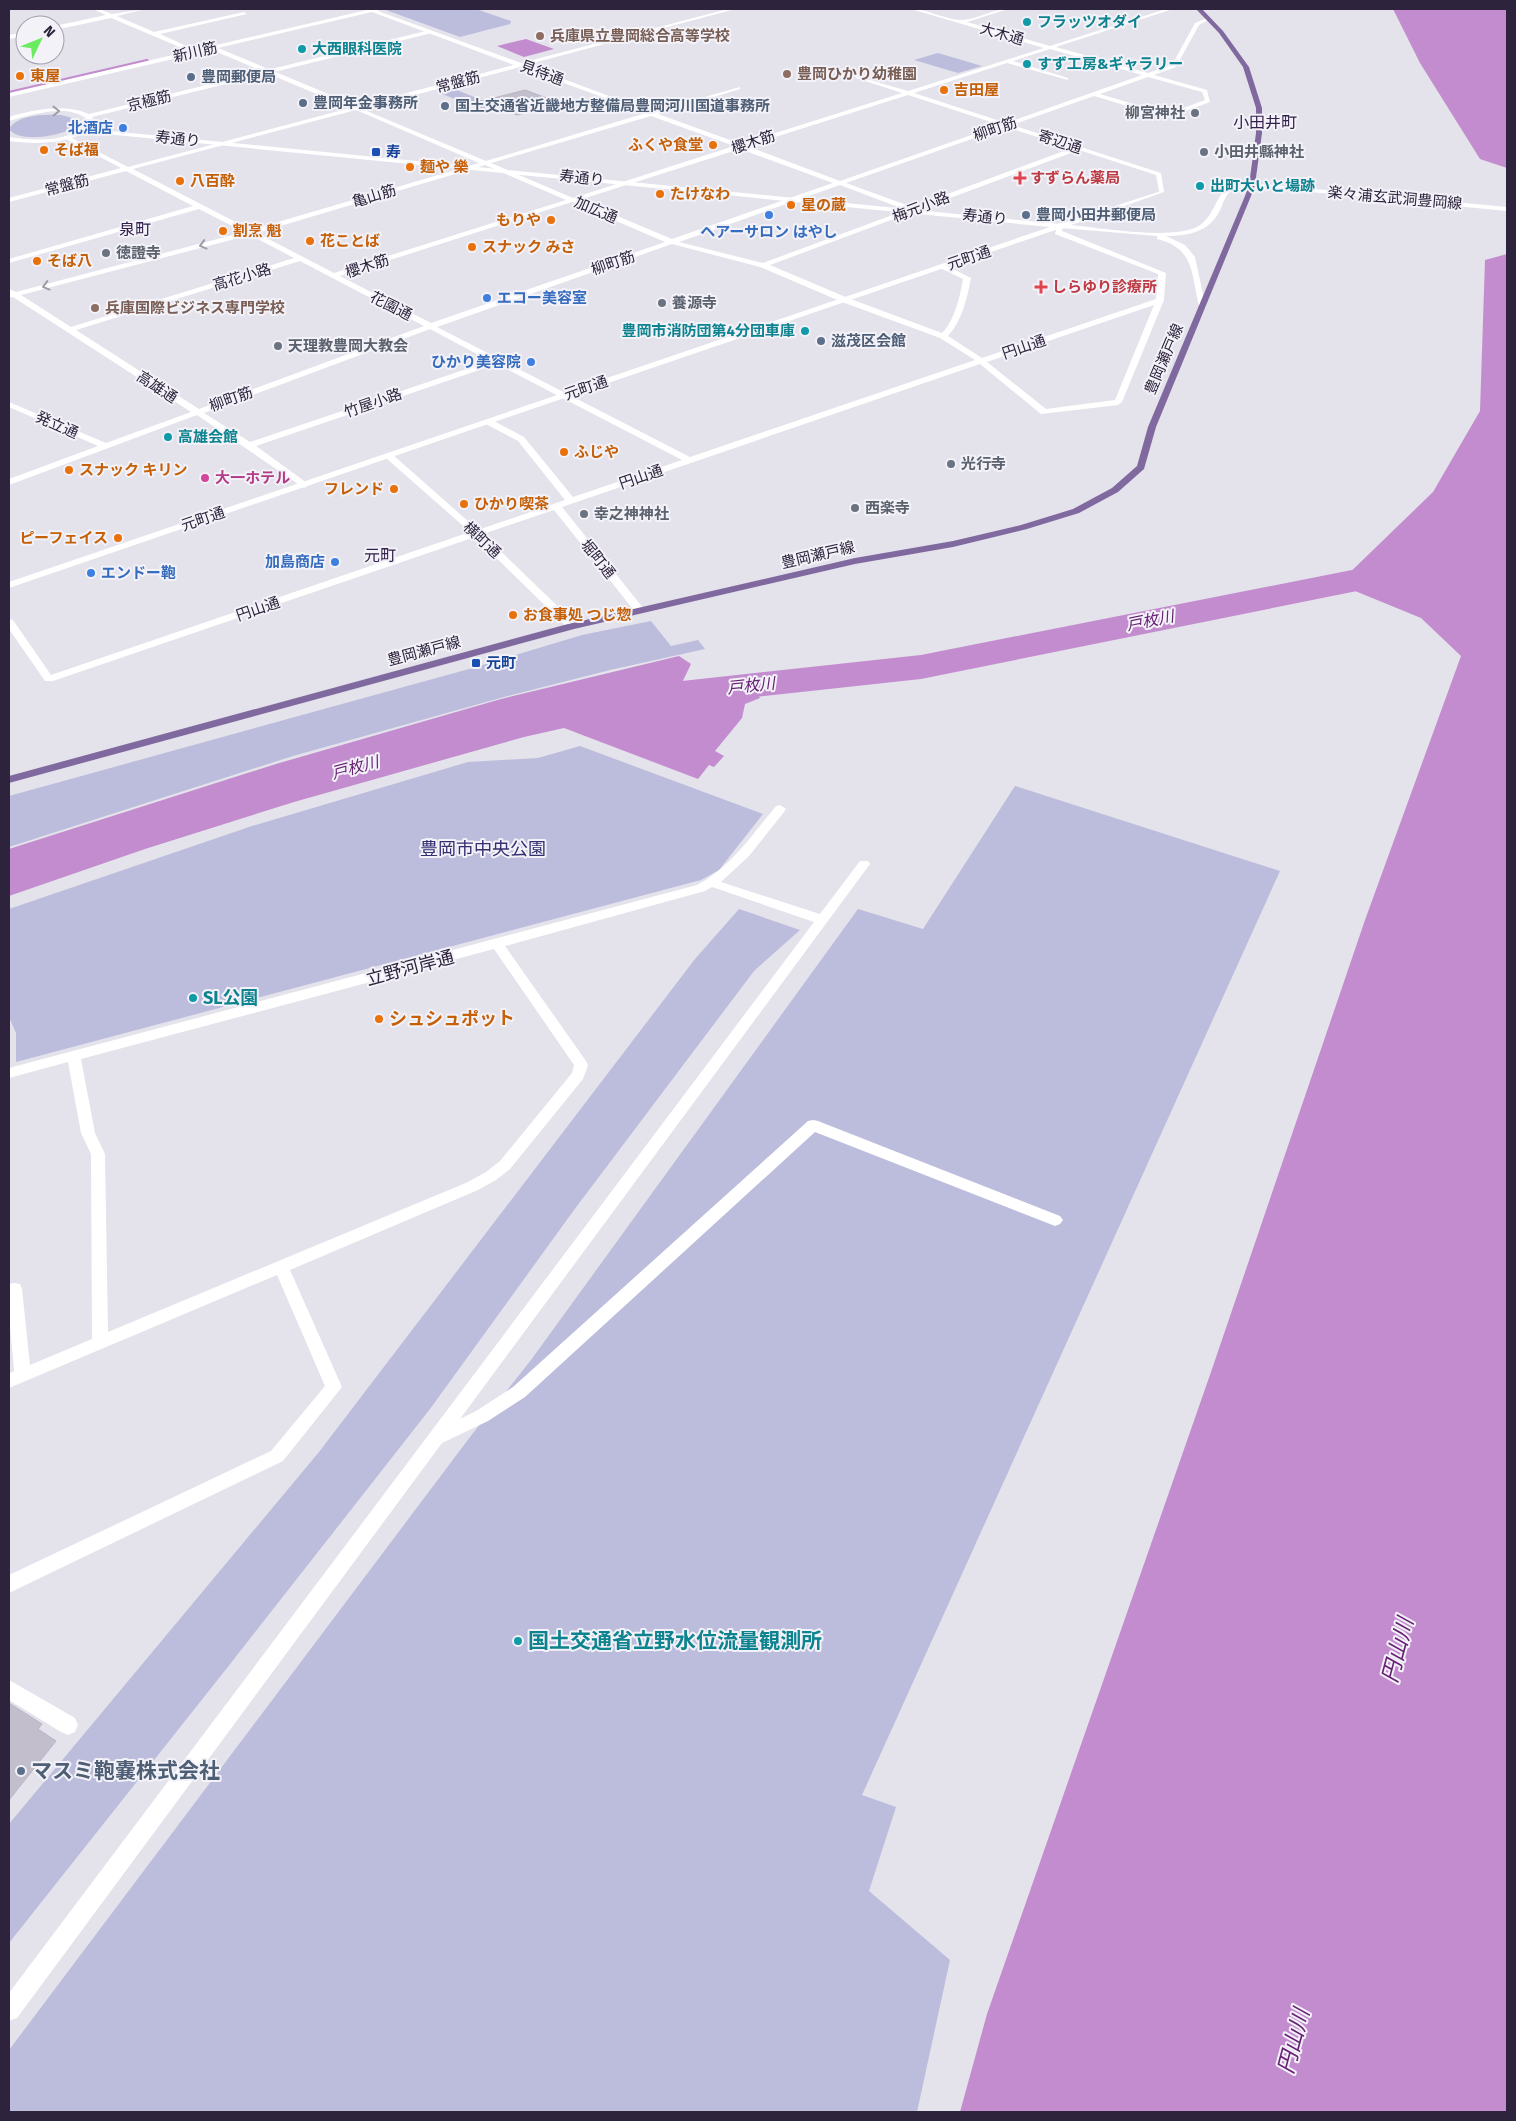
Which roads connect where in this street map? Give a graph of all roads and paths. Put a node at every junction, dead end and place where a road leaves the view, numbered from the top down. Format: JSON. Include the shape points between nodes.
{"nodes":[{"id":1,"x":95,"y":9,"type":"edge"},
{"id":2,"x":143,"y":9,"type":"edge"},
{"id":3,"x":364,"y":9,"type":"edge"},
{"id":4,"x":382,"y":9,"type":"edge"},
{"id":5,"x":734,"y":9,"type":"edge"},
{"id":6,"x":913,"y":9,"type":"edge"},
{"id":7,"x":1006,"y":9,"type":"edge"},
{"id":8,"x":1171,"y":9,"type":"edge"},
{"id":9,"x":1199,"y":9,"type":"edge"},
{"id":10,"x":371,"y":10,"type":"edge"},
{"id":11,"x":244,"y":14,"type":"dead end"},
{"id":12,"x":111,"y":16,"type":"junction"},
{"id":13,"x":1208,"y":18,"type":"junction"},
{"id":14,"x":961,"y":22,"type":"junction"},
{"id":15,"x":65,"y":26,"type":"edge"},
{"id":16,"x":430,"y":32,"type":"junction"},
{"id":17,"x":154,"y":34,"type":"junction"},
{"id":18,"x":1050,"y":47,"type":"junction"},
{"id":19,"x":213,"y":48,"type":"junction"},
{"id":20,"x":189,"y":49,"type":"junction"},
{"id":21,"x":1006,"y":62,"type":"junction"},
{"id":22,"x":521,"y":65,"type":"junction"},
{"id":23,"x":268,"y":72,"type":"junction"},
{"id":24,"x":1148,"y":75,"type":"junction"},
{"id":25,"x":858,"y":77,"type":"dead end"},
{"id":26,"x":1066,"y":80,"type":"dead end"},
{"id":27,"x":738,"y":88,"type":"dead end"},
{"id":28,"x":9,"y":90,"type":"edge"},
{"id":29,"x":908,"y":93,"type":"junction"},
{"id":30,"x":1094,"y":94,"type":"junction"},
{"id":31,"x":9,"y":95,"type":"edge"},
{"id":32,"x":357,"y":108,"type":"junction"},
{"id":33,"x":16,"y":110,"type":"dead end"},
{"id":34,"x":24,"y":114,"type":"junction"},
{"id":35,"x":653,"y":114,"type":"junction"},
{"id":36,"x":88,"y":116,"type":"junction"},
{"id":37,"x":9,"y":119,"type":"edge"},
{"id":38,"x":1007,"y":125,"type":"junction"},
{"id":39,"x":84,"y":130,"type":"junction"},
{"id":40,"x":66,"y":137,"type":"junction"},
{"id":41,"x":9,"y":139,"type":"edge"},
{"id":42,"x":224,"y":144,"type":"junction"},
{"id":43,"x":741,"y":146,"type":"junction"},
{"id":44,"x":1080,"y":148,"type":"junction"},
{"id":45,"x":486,"y":163,"type":"junction"},
{"id":46,"x":472,"y":167,"type":"junction"},
{"id":47,"x":127,"y":169,"type":"junction"},
{"id":48,"x":503,"y":170,"type":"junction"},
{"id":49,"x":628,"y":182,"type":"junction"},
{"id":50,"x":840,"y":183,"type":"junction"},
{"id":51,"x":1252,"y":185,"type":"junction"},
{"id":52,"x":1162,"y":191,"type":"joint"},
{"id":53,"x":794,"y":199,"type":"junction"},
{"id":54,"x":9,"y":200,"type":"edge"},
{"id":55,"x":572,"y":200,"type":"junction"},
{"id":56,"x":200,"y":206,"type":"junction"},
{"id":57,"x":1507,"y":209,"type":"edge"},
{"id":58,"x":913,"y":210,"type":"junction"},
{"id":59,"x":1061,"y":225,"type":"junction"},
{"id":60,"x":250,"y":233,"type":"junction"},
{"id":61,"x":1145,"y":234,"type":"junction"},
{"id":62,"x":672,"y":242,"type":"junction"},
{"id":63,"x":300,"y":259,"type":"junction"},
{"id":64,"x":9,"y":261,"type":"edge"},
{"id":65,"x":763,"y":265,"type":"junction"},
{"id":66,"x":942,"y":267,"type":"junction"},
{"id":67,"x":334,"y":276,"type":"junction"},
{"id":68,"x":10,"y":294,"type":"edge"},
{"id":69,"x":845,"y":300,"type":"junction"},
{"id":70,"x":1160,"y":300,"type":"junction"},
{"id":71,"x":1203,"y":306,"type":"junction"},
{"id":72,"x":430,"y":326,"type":"junction"},
{"id":73,"x":69,"y":330,"type":"junction"},
{"id":74,"x":942,"y":336,"type":"junction"},
{"id":75,"x":497,"y":361,"type":"junction"},
{"id":76,"x":981,"y":361,"type":"junction"},
{"id":77,"x":564,"y":396,"type":"junction"},
{"id":78,"x":9,"y":404,"type":"edge"},
{"id":79,"x":196,"y":412,"type":"junction"},
{"id":80,"x":489,"y":422,"type":"junction"},
{"id":81,"x":249,"y":445,"type":"junction"},
{"id":82,"x":106,"y":446,"type":"junction"},
{"id":83,"x":389,"y":456,"type":"junction"},
{"id":84,"x":690,"y":461,"type":"junction"},
{"id":85,"x":9,"y":482,"type":"edge"},
{"id":86,"x":304,"y":485,"type":"junction"},
{"id":87,"x":570,"y":501,"type":"junction"},
{"id":88,"x":556,"y":506,"type":"junction"},
{"id":89,"x":477,"y":534,"type":"junction"},
{"id":90,"x":9,"y":585,"type":"edge"},
{"id":91,"x":640,"y":611,"type":"junction"},
{"id":92,"x":9,"y":622,"type":"edge"},
{"id":93,"x":572,"y":626,"type":"junction"},
{"id":94,"x":9,"y":780,"type":"edge"},
{"id":95,"x":780,"y":809,"type":"dead end"},
{"id":96,"x":864,"y":864,"type":"dead end"},
{"id":97,"x":712,"y":883,"type":"junction"},
{"id":98,"x":823,"y":920,"type":"junction"},
{"id":99,"x":497,"y":944,"type":"junction"},
{"id":100,"x":74,"y":1056,"type":"junction"},
{"id":101,"x":9,"y":1074,"type":"edge"},
{"id":102,"x":1055,"y":1220,"type":"dead end"},
{"id":103,"x":281,"y":1267,"type":"junction"},
{"id":104,"x":14,"y":1289,"type":"dead end"},
{"id":105,"x":100,"y":1343,"type":"junction"},
{"id":106,"x":16,"y":1378,"type":"edge"},
{"id":107,"x":437,"y":1437,"type":"junction"},
{"id":108,"x":9,"y":1584,"type":"edge"},
{"id":109,"x":9,"y":1689,"type":"edge"},
{"id":110,"x":68,"y":1724,"type":"dead end"},
{"id":111,"x":9,"y":2010,"type":"edge"}],
"edges":[{"from":1,"to":12,"type":"street"},
{"from":2,"to":12,"type":"street"},
{"from":3,"to":20,"type":"street","name":"新川筋"},
{"from":4,"to":10,"type":"street","name":"新川筋"},
{"from":5,"to":22,"type":"street","name":"常盤筋"},
{"from":6,"to":14,"type":"street","name":"大木通"},
{"from":7,"to":14,"type":"street"},
{"from":8,"to":18,"type":"street","name":"櫻木筋"},
{"from":9,"to":13,"type":"main road","name":"豊岡瀬戸線"},
{"from":10,"to":16,"type":"street","name":"見待通"},
{"from":10,"to":19,"type":"street","name":"新川筋"},
{"from":11,"to":17,"type":"street"},
{"from":12,"to":15,"type":"street"},
{"from":12,"to":17,"type":"street"},
{"from":13,"to":24,"type":"street","name":"柳町筋","via":[[1197,24],[1174,66]]},
{"from":13,"to":51,"type":"main road","name":"豊岡瀬戸線","via":[[1246,67],[1257,97],[1260,118]]},
{"from":14,"to":18,"type":"street","name":"大木通"},
{"from":16,"to":22,"type":"street","name":"見待通"},
{"from":16,"to":23,"type":"street","name":"京極筋"},
{"from":17,"to":20,"type":"street"},
{"from":18,"to":21,"type":"street","name":"櫻木筋"},
{"from":18,"to":24,"type":"street","name":"大木通"},
{"from":19,"to":23,"type":"street","name":"加広通"},
{"from":19,"to":31,"type":"street","name":"新川筋"},
{"from":20,"to":28,"type":"street","name":"新川筋"},
{"from":21,"to":26,"type":"street"},
{"from":21,"to":29,"type":"street","name":"櫻木筋"},
{"from":22,"to":32,"type":"street","name":"常盤筋"},
{"from":22,"to":35,"type":"street","name":"見待通"},
{"from":23,"to":32,"type":"street","name":"加広通"},
{"from":23,"to":36,"type":"street","name":"京極筋"},
{"from":24,"to":30,"type":"street","name":"柳町筋"},
{"from":24,"to":30,"type":"street","name":"大木通","via":[[1205,91],[1208,101],[1167,116]]},
{"from":25,"to":29,"type":"street","name":"寄辺通"},
{"from":27,"to":35,"type":"street","name":"亀山筋"},
{"from":29,"to":38,"type":"street","name":"寄辺通"},
{"from":29,"to":43,"type":"street","name":"櫻木筋"},
{"from":30,"to":38,"type":"street","name":"柳町筋"},
{"from":32,"to":42,"type":"street","name":"常盤筋"},
{"from":32,"to":45,"type":"street","name":"加広通"},
{"from":33,"to":34,"type":"street"},
{"from":34,"to":36,"type":"street","one_way":true,"via":[[61,110]]},
{"from":34,"to":37,"type":"street"},
{"from":35,"to":43,"type":"street","name":"見待通"},
{"from":35,"to":45,"type":"street","name":"亀山筋"},
{"from":36,"to":39,"type":"street","via":[[92,124]]},
{"from":38,"to":44,"type":"street","name":"寄辺通"},
{"from":38,"to":50,"type":"street","name":"柳町筋"},
{"from":39,"to":40,"type":"street"},
{"from":39,"to":42,"type":"street","name":"寿通り"},
{"from":40,"to":41,"type":"street","via":[[39,141]]},
{"from":40,"to":47,"type":"street","name":"花園通"},
{"from":42,"to":46,"type":"street","name":"寿通り"},
{"from":42,"to":47,"type":"street","name":"常盤筋"},
{"from":43,"to":49,"type":"street","name":"櫻木筋"},
{"from":43,"to":50,"type":"street","name":"見待通"},
{"from":44,"to":52,"type":"street","name":"寄辺通","via":[[1159,174]]},
{"from":44,"to":58,"type":"street","name":"梅元小路"},
{"from":45,"to":46,"type":"street","name":"亀山筋"},
{"from":45,"to":48,"type":"street","name":"加広通"},
{"from":46,"to":48,"type":"street","name":"寿通り"},
{"from":46,"to":60,"type":"street","name":"亀山筋"},
{"from":47,"to":54,"type":"street","name":"常盤筋"},
{"from":47,"to":56,"type":"street","name":"花園通"},
{"from":48,"to":49,"type":"street","name":"寿通り"},
{"from":48,"to":55,"type":"street","name":"加広通"},
{"from":49,"to":53,"type":"street","name":"寿通り"},
{"from":49,"to":55,"type":"street","name":"櫻木筋"},
{"from":50,"to":53,"type":"street","name":"柳町筋"},
{"from":50,"to":58,"type":"street","name":"見待通"},
{"from":51,"to":57,"type":"street","name":"楽々浦玄武洞豊岡線"},
{"from":51,"to":61,"type":"street","name":"楽々浦玄武洞豊岡線","via":[[1236,185],[1226,190],[1210,220],[1203,226],[1173,234]]},
{"from":51,"to":71,"type":"main road","name":"豊岡瀬戸線"},
{"from":52,"to":59,"type":"street","name":"元町通"},
{"from":53,"to":58,"type":"street","name":"寿通り"},
{"from":53,"to":62,"type":"street","name":"柳町筋"},
{"from":55,"to":62,"type":"street","name":"加広通"},
{"from":55,"to":67,"type":"street","name":"櫻木筋"},
{"from":56,"to":60,"type":"street","name":"花園通"},
{"from":56,"to":64,"type":"street"},
{"from":58,"to":59,"type":"street","name":"寿通り"},
{"from":58,"to":65,"type":"street","name":"梅元小路"},
{"from":59,"to":61,"type":"street","name":"寿通り"},
{"from":59,"to":66,"type":"street","name":"元町通"},
{"from":59,"to":70,"type":"street","via":[[1058,232],[1162,273]]},
{"from":60,"to":63,"type":"street","name":"花園通"},
{"from":60,"to":68,"type":"street","name":"亀山筋","one_way":true},
{"from":61,"to":71,"type":"street","via":[[1176,242],[1187,251]]},
{"from":62,"to":65,"type":"street","name":"加広通"},
{"from":62,"to":72,"type":"street","name":"柳町筋"},
{"from":63,"to":67,"type":"street","name":"花園通"},
{"from":63,"to":73,"type":"street","name":"高花小路"},
{"from":65,"to":69,"type":"street","name":"加広通"},
{"from":66,"to":69,"type":"street","name":"元町通"},
{"from":66,"to":74,"type":"street","via":[[967,278],[966,291],[948,333]]},
{"from":67,"to":72,"type":"street","name":"花園通"},
{"from":68,"to":73,"type":"street","name":"高雄通"},
{"from":69,"to":74,"type":"street","name":"加広通"},
{"from":69,"to":77,"type":"street","name":"元町通"},
{"from":70,"to":76,"type":"street","name":"円山通"},
{"from":70,"to":76,"type":"street","name":"加広通","via":[[1118,402],[1044,412]]},
{"from":71,"to":91,"type":"main road","name":"豊岡瀬戸線","via":[[1152,427],[1141,467],[1115,490],[1076,511],[1024,527],[953,544],[855,561]]},
{"from":72,"to":75,"type":"street","name":"花園通"},
{"from":72,"to":79,"type":"street","name":"柳町筋"},
{"from":73,"to":79,"type":"street","name":"高雄通"},
{"from":74,"to":76,"type":"street","name":"加広通"},
{"from":75,"to":77,"type":"street","name":"花園通"},
{"from":75,"to":81,"type":"street","name":"竹屋小路"},
{"from":76,"to":84,"type":"street","name":"円山通"},
{"from":77,"to":80,"type":"street","name":"元町通"},
{"from":77,"to":84,"type":"street","name":"花園通"},
{"from":78,"to":82,"type":"street","name":"発立通"},
{"from":79,"to":81,"type":"street","name":"高雄通"},
{"from":79,"to":82,"type":"street","name":"柳町筋"},
{"from":80,"to":83,"type":"street","name":"元町通"},
{"from":80,"to":87,"type":"street","via":[[521,439]]},
{"from":81,"to":86,"type":"street","name":"高雄通"},
{"from":82,"to":85,"type":"street","name":"柳町筋"},
{"from":83,"to":86,"type":"street","name":"元町通"},
{"from":83,"to":89,"type":"street","name":"横町通"},
{"from":84,"to":87,"type":"street","name":"円山通"},
{"from":86,"to":90,"type":"street","name":"元町通"},
{"from":87,"to":88,"type":"street","name":"円山通"},
{"from":88,"to":89,"type":"street","name":"円山通"},
{"from":88,"to":91,"type":"street","name":"堀町通"},
{"from":89,"to":92,"type":"street","name":"円山通","via":[[49,679]]},
{"from":89,"to":93,"type":"street","name":"横町通"},
{"from":91,"to":93,"type":"main road","name":"豊岡瀬戸線"},
{"from":93,"to":94,"type":"main road","name":"豊岡瀬戸線"},
{"from":95,"to":97,"type":"street","name":"立野河岸通","via":[[729,870]]},
{"from":96,"to":98,"type":"street"},
{"from":97,"to":98,"type":"street"},
{"from":97,"to":99,"type":"street","name":"立野河岸通"},
{"from":98,"to":107,"type":"street"},
{"from":99,"to":100,"type":"street","name":"立野河岸通"},
{"from":99,"to":103,"type":"street","via":[[580,1062],[580,1072],[498,1172],[474,1186]]},
{"from":100,"to":101,"type":"street","name":"立野河岸通"},
{"from":100,"to":105,"type":"street","via":[[88,1133],[98,1154]]},
{"from":102,"to":107,"type":"street","via":[[813,1125],[519,1392],[482,1416]]},
{"from":103,"to":105,"type":"street"},
{"from":103,"to":108,"type":"street","via":[[334,1387],[277,1456]]},
{"from":104,"to":106,"type":"street"},
{"from":105,"to":106,"type":"street"},
{"from":107,"to":111,"type":"street"},
{"from":109,"to":110,"type":"street"}]}
